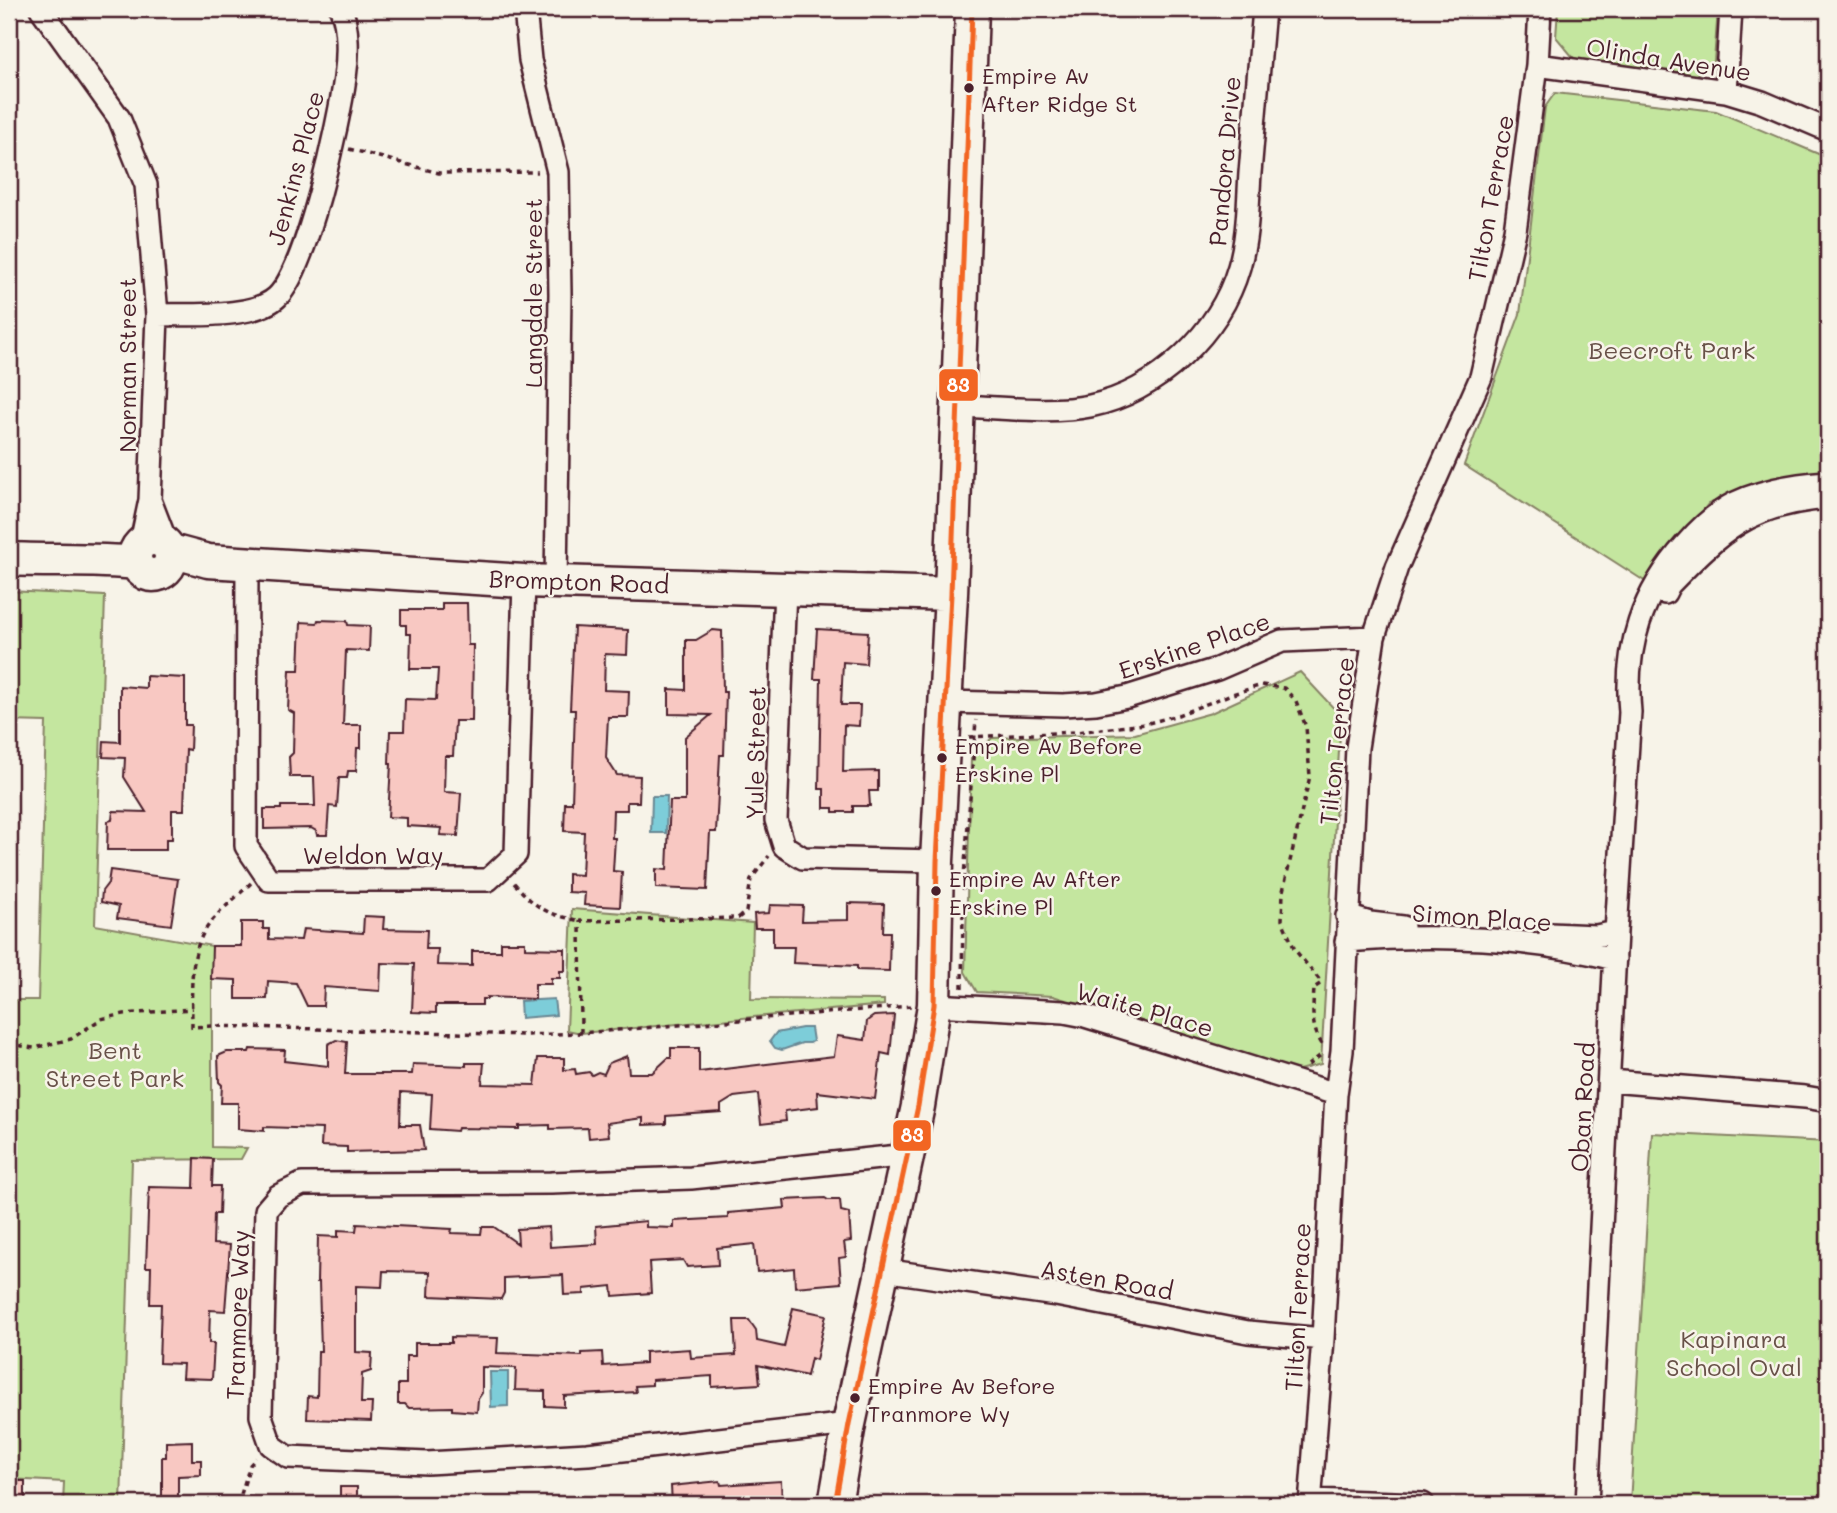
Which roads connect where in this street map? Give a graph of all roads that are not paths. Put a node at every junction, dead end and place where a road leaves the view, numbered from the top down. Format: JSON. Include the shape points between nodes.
{"nodes":[{"id":1,"x":41,"y":9,"type":"edge"},
{"id":2,"x":341,"y":9,"type":"edge"},
{"id":3,"x":525,"y":9,"type":"edge"},
{"id":4,"x":972,"y":9,"type":"edge"},
{"id":5,"x":1264,"y":9,"type":"edge"},
{"id":6,"x":1540,"y":9,"type":"edge"},
{"id":7,"x":1731,"y":9,"type":"edge"},
{"id":8,"x":1537,"y":65,"type":"junction"},
{"id":9,"x":1726,"y":91,"type":"junction"},
{"id":10,"x":1828,"y":130,"type":"edge"},
{"id":11,"x":157,"y":315,"type":"junction"},
{"id":12,"x":957,"y":406,"type":"junction"},
{"id":13,"x":1828,"y":482,"type":"edge"},
{"id":14,"x":1828,"y":498,"type":"edge"},
{"id":15,"x":153,"y":554,"type":"junction"},
{"id":16,"x":9,"y":559,"type":"edge"},
{"id":17,"x":247,"y":563,"type":"junction"},
{"id":18,"x":524,"y":581,"type":"junction"},
{"id":19,"x":556,"y":582,"type":"junction"},
{"id":20,"x":785,"y":588,"type":"junction"},
{"id":21,"x":951,"y":594,"type":"junction"},
{"id":22,"x":1374,"y":637,"type":"junction"},
{"id":23,"x":946,"y":702,"type":"junction"},
{"id":24,"x":1630,"y":712,"type":"junction"},
{"id":25,"x":937,"y":861,"type":"junction"},
{"id":26,"x":1347,"y":916,"type":"junction"},
{"id":27,"x":1616,"y":932,"type":"junction"},
{"id":28,"x":1346,"y":941,"type":"junction"},
{"id":29,"x":1615,"y":959,"type":"junction"},
{"id":30,"x":948,"y":1005,"type":"junction"},
{"id":31,"x":1610,"y":1081,"type":"junction"},
{"id":32,"x":1336,"y":1094,"type":"junction"},
{"id":33,"x":1828,"y":1101,"type":"edge"},
{"id":34,"x":908,"y":1154,"type":"junction"},
{"id":35,"x":883,"y":1270,"type":"junction"},
{"id":36,"x":1322,"y":1339,"type":"junction"},
{"id":37,"x":849,"y":1424,"type":"junction"},
{"id":38,"x":1311,"y":1502,"type":"edge"},
{"id":39,"x":835,"y":1504,"type":"edge"},
{"id":40,"x":1423,"y":1504,"type":"edge"},
{"id":41,"x":1587,"y":1504,"type":"edge"}],
"edges":[{"from":1,"to":11,"type":"street","name":"Norman Street","via":[[119,118],[146,185]]},
{"from":2,"to":11,"type":"street","name":"Jenkins Place","via":[[346,75],[317,205],[294,274],[277,298],[247,312]]},
{"from":3,"to":19,"type":"street","name":"Langdale Street","via":[[530,60],[558,172],[561,294]]},
{"from":4,"to":12,"type":"street"},
{"from":5,"to":12,"type":"street","name":"Pandora Drive","via":[[1244,243],[1230,290],[1205,331],[1160,374],[1093,406]]},
{"from":6,"to":8,"type":"street","name":"Tilton Terrace"},
{"from":7,"to":9,"type":"street"},
{"from":8,"to":9,"type":"street","name":"Olinda Avenue"},
{"from":8,"to":22,"type":"street","name":"Tilton Terrace","via":[[1515,231],[1481,377],[1397,567]]},
{"from":9,"to":10,"type":"street","name":"Olinda Avenue"},
{"from":11,"to":15,"type":"street","name":"Norman Street","via":[[150,500]]},
{"from":12,"to":21,"type":"street"},
{"from":13,"to":24,"type":"street","name":"Oban Road","via":[[1793,484],[1733,504],[1713,517],[1671,560],[1638,622],[1628,685]]},
{"from":14,"to":24,"type":"street","name":"Oban Road","via":[[1797,500],[1750,515],[1709,543],[1669,585],[1651,622]]},
{"from":15,"to":16,"type":"street","via":[[68,562]]},
{"from":15,"to":17,"type":"street","name":"Brompton Road"},
{"from":17,"to":18,"type":"street","name":"Brompton Road"},
{"from":17,"to":18,"type":"street","name":"Weldon Way","via":[[246,846],[269,880],[488,880],[516,854]]},
{"from":18,"to":19,"type":"street","name":"Brompton Road"},
{"from":19,"to":20,"type":"street","name":"Brompton Road"},
{"from":20,"to":21,"type":"street","name":"Brompton Road"},
{"from":20,"to":25,"type":"street","name":"Yule Street","via":[[776,820],[784,846],[803,858]]},
{"from":21,"to":23,"type":"street"},
{"from":22,"to":23,"type":"street","name":"Erskine Place","via":[[1282,640],[1217,669],[1096,703]]},
{"from":22,"to":26,"type":"street","name":"Tilton Terrace","via":[[1357,748]]},
{"from":23,"to":25,"type":"street"},
{"from":24,"to":27,"type":"street","name":"Oban Road"},
{"from":25,"to":30,"type":"street"},
{"from":26,"to":27,"type":"street","name":"Simon Place","via":[[1386,926],[1596,936]]},
{"from":26,"to":28,"type":"street","name":"Tilton Terrace"},
{"from":27,"to":29,"type":"street","name":"Oban Road"},
{"from":28,"to":29,"type":"street","name":"Simon Place","via":[[1425,937],[1518,943]]},
{"from":28,"to":32,"type":"street","name":"Tilton Terrace"},
{"from":29,"to":31,"type":"street","name":"Oban Road"},
{"from":30,"to":32,"type":"street","name":"Waite Place","via":[[1085,1016]]},
{"from":30,"to":34,"type":"street","via":[[928,1055]]},
{"from":31,"to":33,"type":"street"},
{"from":31,"to":41,"type":"street","name":"Oban Road"},
{"from":32,"to":36,"type":"street","name":"Tilton Terrace"},
{"from":34,"to":35,"type":"street"},
{"from":34,"to":37,"type":"street","name":"Tranmore Way","via":[[691,1178],[302,1184],[278,1196],[266,1210],[261,1416],[271,1445],[288,1457],[427,1463],[588,1454]]},
{"from":35,"to":36,"type":"street","name":"Asten Road","via":[[1248,1332]]},
{"from":35,"to":37,"type":"street"},
{"from":36,"to":38,"type":"street","name":"Tilton Terrace"},
{"from":37,"to":39,"type":"street"},
{"from":38,"to":40,"type":"street"}]}
